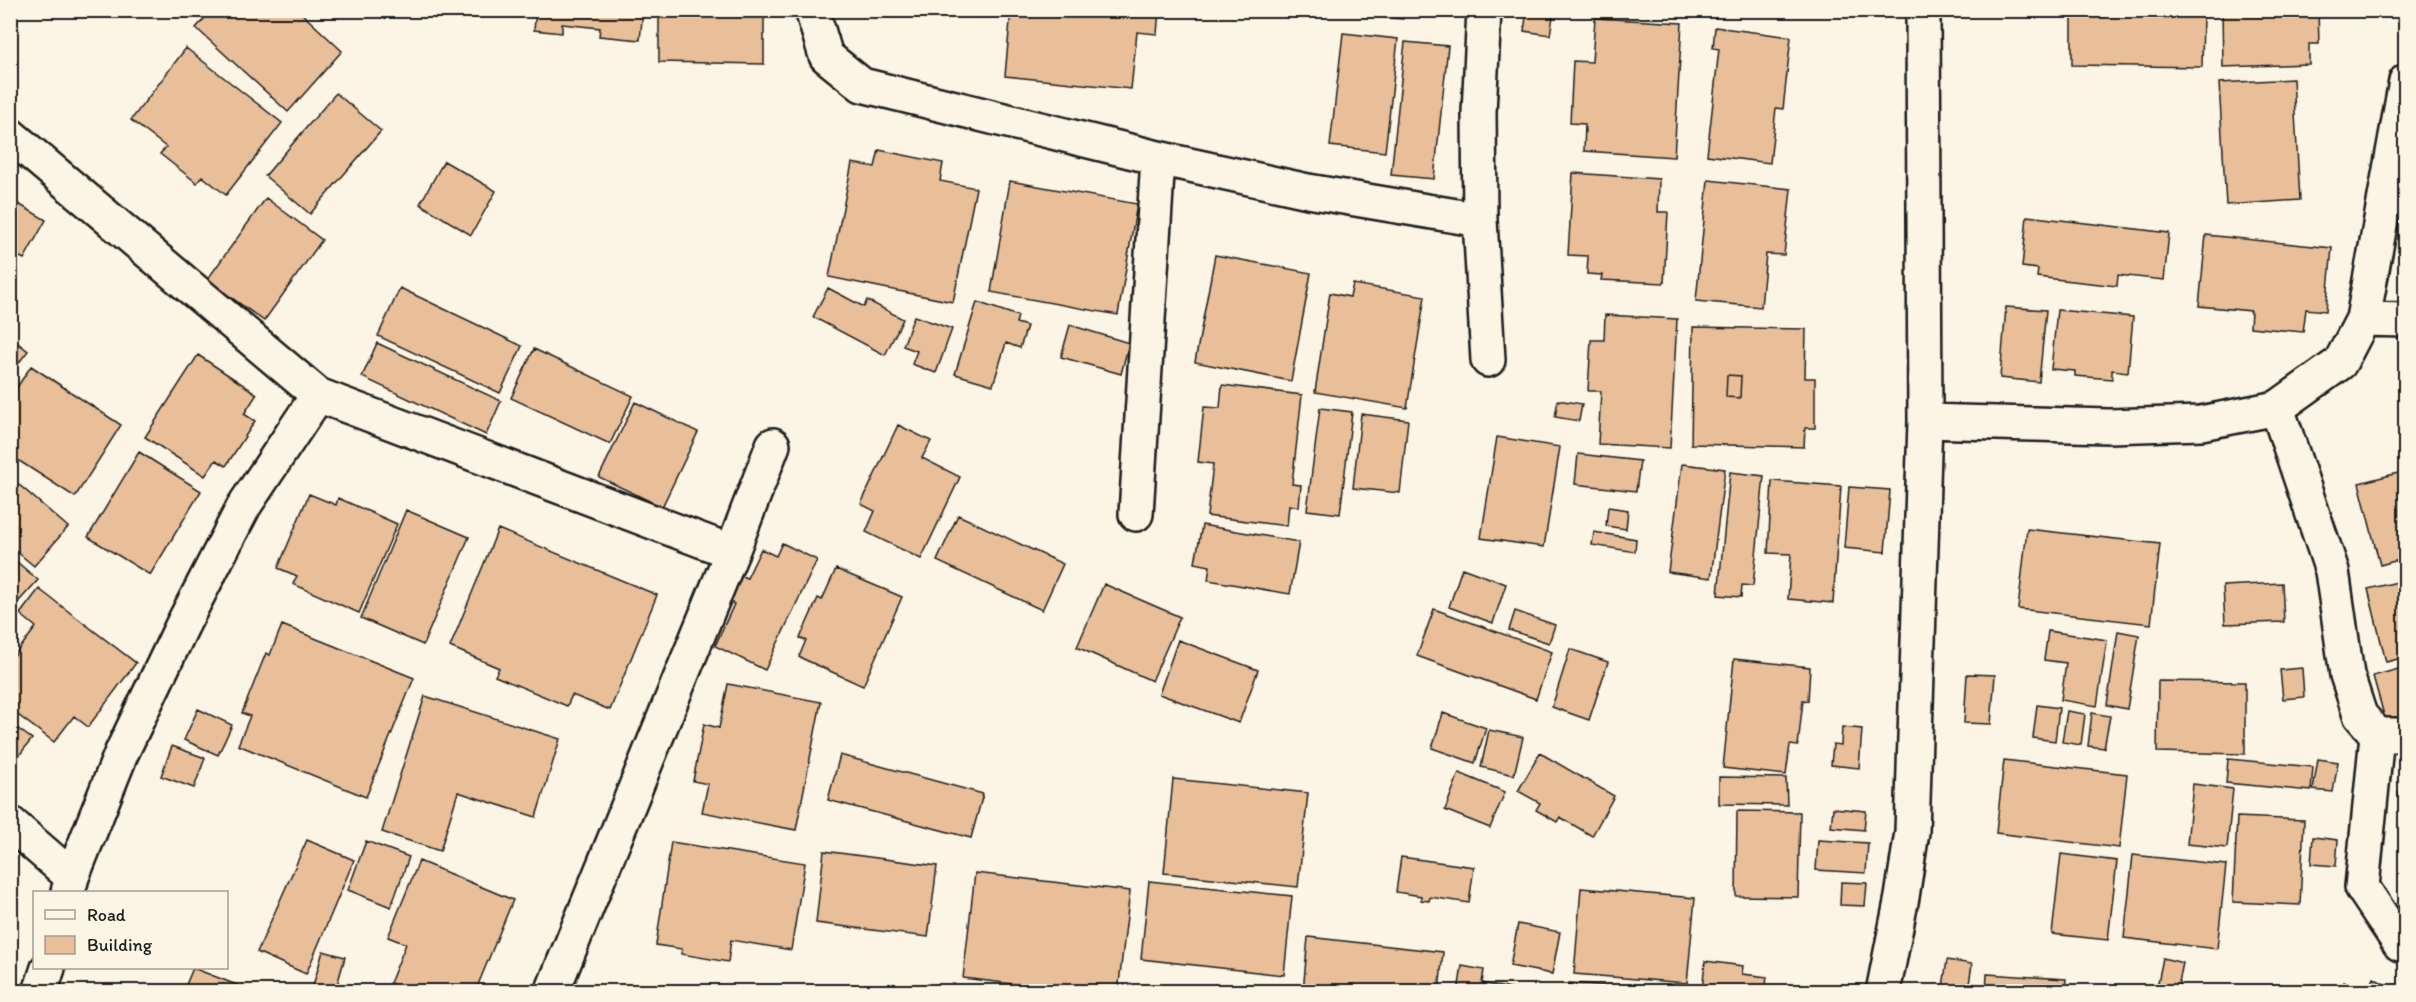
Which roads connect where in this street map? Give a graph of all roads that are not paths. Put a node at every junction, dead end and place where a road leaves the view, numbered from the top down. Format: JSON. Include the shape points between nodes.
{"nodes":[{"id":1,"x":812,"y":10,"type":"edge"},
{"id":2,"x":1485,"y":10,"type":"edge"},
{"id":3,"x":1923,"y":10,"type":"edge"},
{"id":4,"x":2406,"y":81,"type":"edge"},
{"id":5,"x":10,"y":135,"type":"edge"},
{"id":6,"x":1158,"y":158,"type":"junction"},
{"id":7,"x":1480,"y":220,"type":"junction"},
{"id":8,"x":2363,"y":319,"type":"junction"},
{"id":9,"x":2406,"y":320,"type":"edge"},
{"id":10,"x":1488,"y":360,"type":"dead end"},
{"id":11,"x":318,"y":395,"type":"junction"},
{"id":12,"x":2277,"y":408,"type":"junction"},
{"id":13,"x":1925,"y":421,"type":"junction"},
{"id":14,"x":773,"y":445,"type":"dead end"},
{"id":15,"x":1136,"y":514,"type":"dead end"},
{"id":16,"x":732,"y":552,"type":"junction"},
{"id":17,"x":2391,"y":735,"type":"edge"},
{"id":18,"x":10,"y":823,"type":"edge"},
{"id":19,"x":70,"y":885,"type":"edge"},
{"id":20,"x":2406,"y":945,"type":"edge"},
{"id":21,"x":48,"y":969,"type":"edge"},
{"id":22,"x":40,"y":992,"type":"edge"},
{"id":23,"x":552,"y":992,"type":"edge"},
{"id":24,"x":1883,"y":992,"type":"edge"}],
"edges":[{"from":1,"to":6,"type":"street","via":[[826,56],[862,85]]},
{"from":2,"to":7,"type":"street","via":[[1479,112]]},
{"from":3,"to":13,"type":"street"},
{"from":4,"to":8,"type":"street"},
{"from":5,"to":11,"type":"street"},
{"from":6,"to":7,"type":"street","via":[[1308,191]]},
{"from":6,"to":15,"type":"street"},
{"from":7,"to":10,"type":"street"},
{"from":8,"to":9,"type":"street"},
{"from":8,"to":12,"type":"street","via":[[2340,363]]},
{"from":11,"to":16,"type":"street"},
{"from":11,"to":19,"type":"street","via":[[244,506],[183,624],[121,754]]},
{"from":12,"to":13,"type":"street","via":[[2201,423],[2109,426]]},
{"from":12,"to":17,"type":"street","via":[[2332,571],[2347,675],[2360,716]]},
{"from":13,"to":24,"type":"street","via":[[1912,831]]},
{"from":14,"to":16,"type":"street"},
{"from":16,"to":23,"type":"street"},
{"from":17,"to":20,"type":"street","via":[[2362,887],[2400,944]]},
{"from":18,"to":19,"type":"street"},
{"from":21,"to":22,"type":"street"}]}
